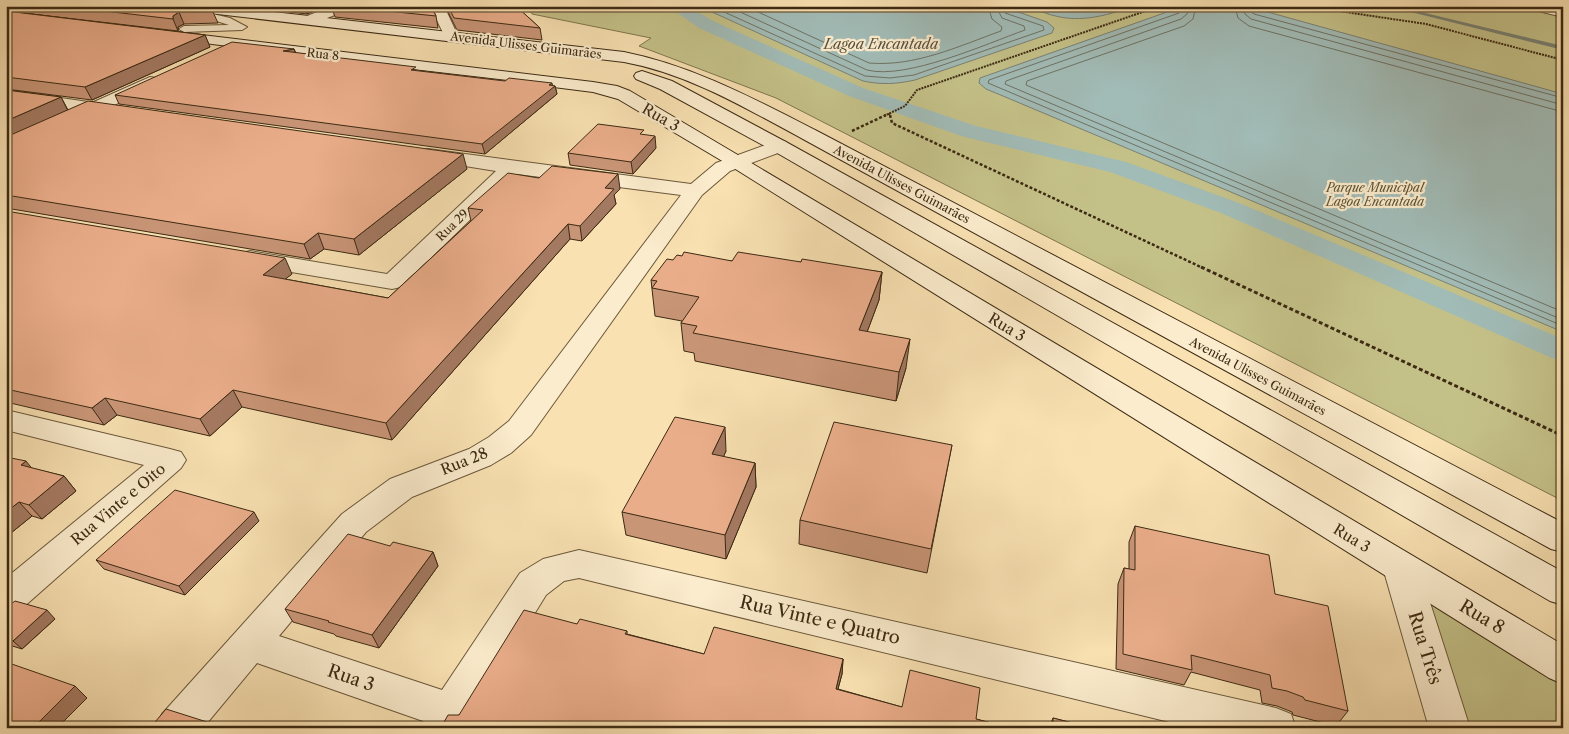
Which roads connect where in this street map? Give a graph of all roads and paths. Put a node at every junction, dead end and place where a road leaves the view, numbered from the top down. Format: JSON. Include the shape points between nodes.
{"nodes":[{"id":1,"x":345,"y":6,"type":"edge"},
{"id":2,"x":437,"y":6,"type":"edge"},
{"id":3,"x":1160,"y":6,"type":"edge"},
{"id":4,"x":1305,"y":6,"type":"edge"},
{"id":5,"x":1334,"y":6,"type":"edge"},
{"id":6,"x":1534,"y":6,"type":"edge"},
{"id":7,"x":193,"y":7,"type":"edge"},
{"id":8,"x":1325,"y":9,"type":"junction"},
{"id":9,"x":1563,"y":12,"type":"edge"},
{"id":10,"x":213,"y":18,"type":"edge"},
{"id":11,"x":308,"y":21,"type":"junction"},
{"id":12,"x":260,"y":27,"type":"junction"},
{"id":13,"x":184,"y":29,"type":"edge"},
{"id":14,"x":151,"y":33,"type":"edge"},
{"id":15,"x":452,"y":36,"type":"junction"},
{"id":16,"x":234,"y":43,"type":"junction"},
{"id":17,"x":202,"y":58,"type":"edge"},
{"id":18,"x":1563,"y":60,"type":"edge"},
{"id":19,"x":166,"y":74,"type":"edge"},
{"id":20,"x":611,"y":90,"type":"joint"},
{"id":21,"x":6,"y":95,"type":"edge"},
{"id":22,"x":95,"y":108,"type":"junction"},
{"id":23,"x":134,"y":113,"type":"edge"},
{"id":24,"x":889,"y":113,"type":"junction"},
{"id":25,"x":818,"y":140,"type":"junction"},
{"id":26,"x":779,"y":146,"type":"junction"},
{"id":27,"x":6,"y":148,"type":"edge"},
{"id":28,"x":405,"y":152,"type":"edge"},
{"id":29,"x":736,"y":161,"type":"junction"},
{"id":30,"x":512,"y":167,"type":"junction"},
{"id":31,"x":695,"y":191,"type":"junction"},
{"id":32,"x":228,"y":254,"type":"edge"},
{"id":33,"x":6,"y":420,"type":"edge"},
{"id":34,"x":1563,"y":436,"type":"edge"},
{"id":35,"x":1563,"y":540,"type":"edge"},
{"id":36,"x":1401,"y":568,"type":"junction"},
{"id":37,"x":1563,"y":590,"type":"edge"},
{"id":38,"x":6,"y":600,"type":"edge"},
{"id":39,"x":250,"y":644,"type":"junction"},
{"id":40,"x":1563,"y":666,"type":"edge"},
{"id":41,"x":446,"y":720,"type":"edge"},
{"id":42,"x":177,"y":728,"type":"edge"},
{"id":43,"x":1276,"y":728,"type":"edge"},
{"id":44,"x":1450,"y":728,"type":"edge"}],
"edges":[{"from":1,"to":11,"type":"main road"},
{"from":2,"to":15,"type":"main road"},
{"from":3,"to":24,"type":"path","via":[[917,90],[905,106]]},
{"from":4,"to":8,"type":"path"},
{"from":5,"to":8,"type":"path"},
{"from":6,"to":9,"type":"main road"},
{"from":7,"to":12,"type":"main road","name":"Avenida Ulisses Guimarães"},
{"from":8,"to":18,"type":"path","via":[[1426,24]]},
{"from":10,"to":12,"type":"lane"},
{"from":11,"to":12,"type":"main road","name":"Avenida Ulisses Guimarães"},
{"from":11,"to":15,"type":"main road","name":"Avenida Ulisses Guimarães"},
{"from":12,"to":13,"type":"lane"},
{"from":12,"to":16,"type":"main road"},
{"from":12,"to":26,"type":"main road","name":"Avenida Ulisses Guimarães","via":[[585,65],[634,74],[666,85]]},
{"from":14,"to":16,"type":"main road","name":"Rua 8"},
{"from":15,"to":25,"type":"main road","name":"Avenida Ulisses Guimarães","via":[[650,62],[683,73]]},
{"from":16,"to":17,"type":"main road"},
{"from":16,"to":20,"type":"main road","name":"Rua 8"},
{"from":19,"to":22,"type":"main road"},
{"from":20,"to":29,"type":"main road","name":"Rua 3"},
{"from":21,"to":22,"type":"main road"},
{"from":22,"to":23,"type":"main road"},
{"from":22,"to":27,"type":"main road"},
{"from":24,"to":25,"type":"path"},
{"from":24,"to":34,"type":"path","via":[[892,123]]},
{"from":25,"to":26,"type":"main road","name":"Rua 28"},
{"from":25,"to":35,"type":"main road","name":"Avenida Ulisses Guimarães"},
{"from":26,"to":29,"type":"main road","name":"Rua 28"},
{"from":26,"to":37,"type":"main road","name":"Avenida Ulisses Guimarães"},
{"from":28,"to":30,"type":"main road"},
{"from":29,"to":31,"type":"main road","name":"Rua 28","via":[[723,167]]},
{"from":29,"to":36,"type":"main road","name":"Rua 3"},
{"from":30,"to":31,"type":"main road"},
{"from":30,"to":32,"type":"main road","name":"Rua 29","via":[[392,282]]},
{"from":31,"to":39,"type":"main road","name":"Rua 28","via":[[520,428],[480,457],[401,488],[354,523]]},
{"from":33,"to":38,"type":"main road","name":"Rua Vinte e Oito","via":[[170,460]]},
{"from":36,"to":40,"type":"main road","name":"Rua 8"},
{"from":36,"to":44,"type":"main road","name":"Rua Três"},
{"from":39,"to":41,"type":"main road","name":"Rua 3"},
{"from":39,"to":42,"type":"main road","name":"Rua 28"},
{"from":41,"to":43,"type":"main road","name":"Rua Vinte e Quatro","via":[[533,584],[555,569],[579,564]]}]}
